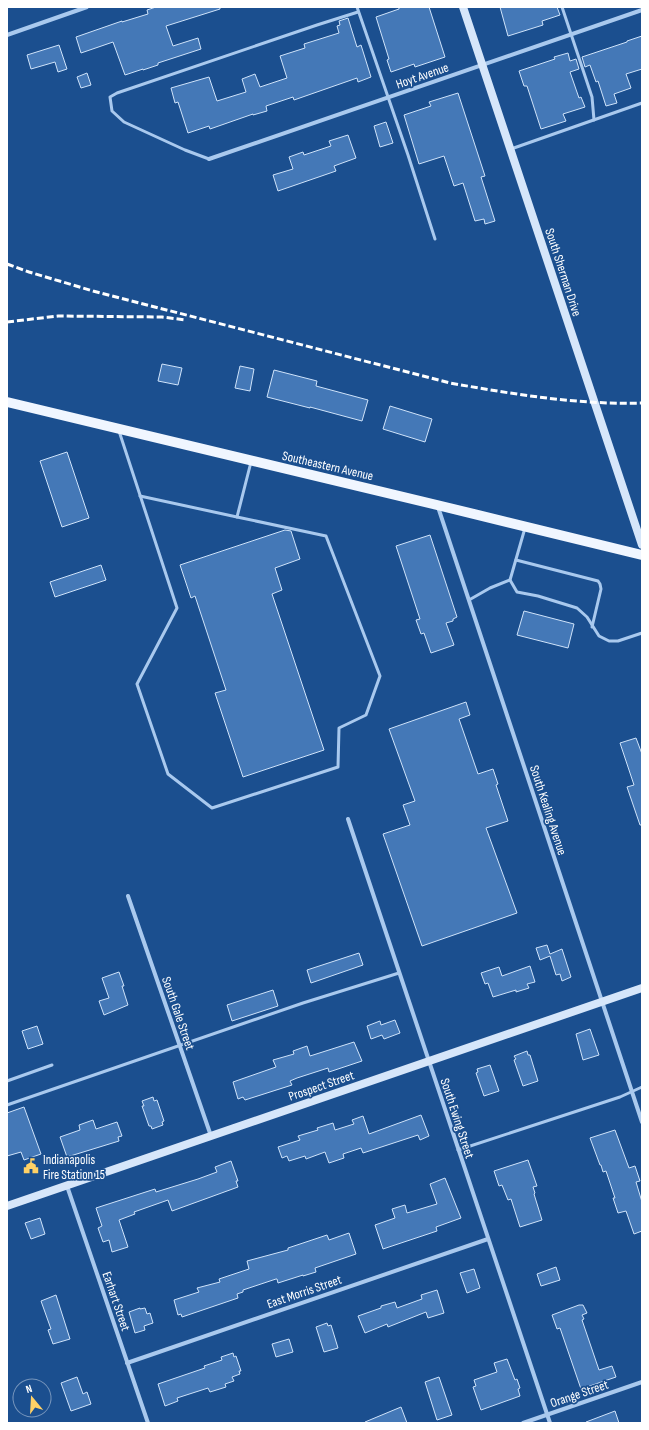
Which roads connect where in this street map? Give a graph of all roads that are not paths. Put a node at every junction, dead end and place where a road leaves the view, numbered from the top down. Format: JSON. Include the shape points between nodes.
{"nodes":[{"id":1,"x":87,"y":7,"type":"edge"},
{"id":2,"x":357,"y":7,"type":"edge"},
{"id":3,"x":463,"y":7,"type":"edge"},
{"id":4,"x":562,"y":7,"type":"edge"},
{"id":5,"x":642,"y":10,"type":"edge"},
{"id":6,"x":358,"y":12,"type":"junction"},
{"id":7,"x":7,"y":34,"type":"edge"},
{"id":8,"x":571,"y":34,"type":"junction"},
{"id":9,"x":482,"y":65,"type":"junction"},
{"id":10,"x":388,"y":97,"type":"junction"},
{"id":11,"x":642,"y":103,"type":"edge"},
{"id":12,"x":594,"y":120,"type":"junction"},
{"id":13,"x":511,"y":149,"type":"junction"},
{"id":14,"x":209,"y":159,"type":"joint"},
{"id":15,"x":435,"y":239,"type":"dead end"},
{"id":16,"x":7,"y":402,"type":"edge"},
{"id":17,"x":118,"y":429,"type":"junction"},
{"id":18,"x":252,"y":461,"type":"junction"},
{"id":19,"x":140,"y":496,"type":"junction"},
{"id":20,"x":437,"y":505,"type":"junction"},
{"id":21,"x":237,"y":517,"type":"junction"},
{"id":22,"x":525,"y":526,"type":"junction"},
{"id":23,"x":642,"y":545,"type":"edge"},
{"id":24,"x":642,"y":555,"type":"edge"},
{"id":25,"x":516,"y":560,"type":"junction"},
{"id":26,"x":510,"y":580,"type":"junction"},
{"id":27,"x":469,"y":600,"type":"junction"},
{"id":28,"x":592,"y":627,"type":"junction"},
{"id":29,"x":642,"y":633,"type":"edge"},
{"id":30,"x":348,"y":819,"type":"dead end"},
{"id":31,"x":128,"y":896,"type":"dead end"},
{"id":32,"x":399,"y":973,"type":"junction"},
{"id":33,"x":642,"y":988,"type":"edge"},
{"id":34,"x":602,"y":1001,"type":"junction"},
{"id":35,"x":180,"y":1046,"type":"junction"},
{"id":36,"x":429,"y":1060,"type":"junction"},
{"id":37,"x":52,"y":1065,"type":"dead end"},
{"id":38,"x":7,"y":1081,"type":"edge"},
{"id":39,"x":642,"y":1087,"type":"edge"},
{"id":40,"x":632,"y":1092,"type":"junction"},
{"id":41,"x":7,"y":1105,"type":"edge"},
{"id":42,"x":642,"y":1122,"type":"edge"},
{"id":43,"x":211,"y":1136,"type":"junction"},
{"id":44,"x":458,"y":1150,"type":"junction"},
{"id":45,"x":67,"y":1185,"type":"junction"},
{"id":46,"x":7,"y":1206,"type":"edge"},
{"id":47,"x":488,"y":1239,"type":"junction"},
{"id":48,"x":127,"y":1363,"type":"junction"},
{"id":49,"x":642,"y":1382,"type":"edge"},
{"id":50,"x":547,"y":1415,"type":"junction"},
{"id":51,"x":148,"y":1423,"type":"edge"},
{"id":52,"x":523,"y":1423,"type":"edge"},
{"id":53,"x":550,"y":1423,"type":"edge"}],
"edges":[{"from":1,"to":7,"type":"street"},
{"from":2,"to":6,"type":"lane"},
{"from":3,"to":9,"type":"main road","name":"South Sherman Drive"},
{"from":4,"to":8,"type":"lane"},
{"from":5,"to":8,"type":"street","name":"Hoyt Avenue"},
{"from":6,"to":10,"type":"lane"},
{"from":6,"to":14,"type":"lane","via":[[110,97],[112,111],[124,122]]},
{"from":8,"to":9,"type":"street","name":"Hoyt Avenue"},
{"from":8,"to":12,"type":"lane","via":[[592,97]]},
{"from":9,"to":10,"type":"street","name":"Hoyt Avenue"},
{"from":9,"to":13,"type":"main road","name":"South Sherman Drive"},
{"from":10,"to":14,"type":"street","name":"Hoyt Avenue"},
{"from":10,"to":15,"type":"lane"},
{"from":11,"to":12,"type":"lane"},
{"from":12,"to":13,"type":"lane"},
{"from":13,"to":23,"type":"main road","name":"South Sherman Drive"},
{"from":16,"to":17,"type":"main road","name":"Southeastern Avenue"},
{"from":17,"to":18,"type":"main road","name":"Southeastern Avenue"},
{"from":17,"to":19,"type":"lane"},
{"from":18,"to":20,"type":"main road","name":"Southeastern Avenue"},
{"from":18,"to":21,"type":"lane"},
{"from":19,"to":21,"type":"lane"},
{"from":19,"to":21,"type":"lane","via":[[177,608],[137,684],[168,774],[212,808],[338,767],[339,728],[366,715],[380,676],[326,536]]},
{"from":20,"to":22,"type":"main road","name":"Southeastern Avenue"},
{"from":20,"to":27,"type":"street","name":"South Kealing Avenue"},
{"from":22,"to":24,"type":"main road","name":"Southeastern Avenue"},
{"from":22,"to":25,"type":"lane"},
{"from":25,"to":26,"type":"lane"},
{"from":25,"to":28,"type":"lane","via":[[598,581],[601,590]]},
{"from":26,"to":27,"type":"lane"},
{"from":26,"to":28,"type":"lane","via":[[517,592],[577,608],[587,617]]},
{"from":27,"to":34,"type":"street","name":"South Kealing Avenue"},
{"from":28,"to":29,"type":"lane","via":[[599,636],[609,641],[618,641]]},
{"from":30,"to":32,"type":"street","name":"South Ewing Street"},
{"from":31,"to":35,"type":"street","name":"South Gale Street"},
{"from":32,"to":35,"type":"lane"},
{"from":32,"to":36,"type":"street","name":"South Ewing Street"},
{"from":33,"to":34,"type":"main road","name":"Prospect Street"},
{"from":34,"to":36,"type":"main road","name":"Prospect Street"},
{"from":34,"to":40,"type":"street","name":"South Kealing Avenue"},
{"from":35,"to":41,"type":"lane"},
{"from":35,"to":43,"type":"street","name":"South Gale Street"},
{"from":36,"to":43,"type":"main road","name":"Prospect Street"},
{"from":36,"to":44,"type":"street","name":"South Ewing Street"},
{"from":37,"to":38,"type":"lane"},
{"from":39,"to":40,"type":"lane"},
{"from":40,"to":42,"type":"street","name":"South Kealing Avenue"},
{"from":40,"to":44,"type":"lane"},
{"from":43,"to":45,"type":"main road","name":"Prospect Street"},
{"from":44,"to":47,"type":"street","name":"South Ewing Street"},
{"from":45,"to":46,"type":"main road","name":"Prospect Street"},
{"from":45,"to":48,"type":"street","name":"Earhart Street"},
{"from":47,"to":48,"type":"street","name":"East Morris Street"},
{"from":47,"to":50,"type":"street","name":"South Ewing Street"},
{"from":48,"to":51,"type":"street","name":"Earhart Street"},
{"from":49,"to":50,"type":"street","name":"Orange Street"},
{"from":50,"to":52,"type":"street","name":"Orange Street"},
{"from":50,"to":53,"type":"street","name":"South Ewing Street"}]}
